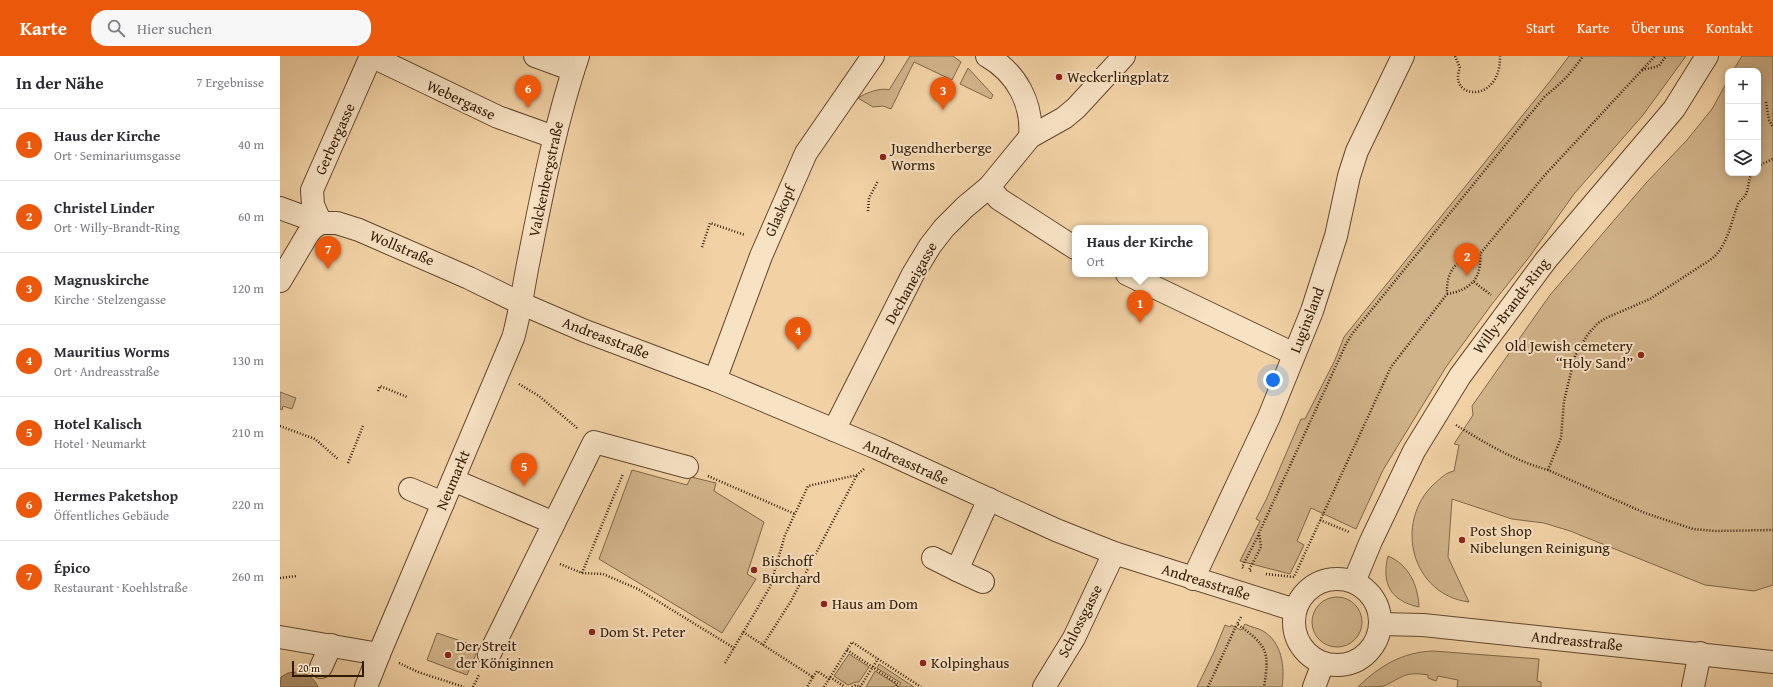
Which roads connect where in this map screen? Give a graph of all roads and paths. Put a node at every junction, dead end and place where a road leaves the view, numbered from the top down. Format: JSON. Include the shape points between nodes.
{"nodes":[{"id":1,"x":371,"y":56,"type":"edge"},
{"id":2,"x":535,"y":56,"type":"edge"},
{"id":3,"x":874,"y":56,"type":"edge"},
{"id":4,"x":1124,"y":56,"type":"edge"},
{"id":5,"x":1403,"y":56,"type":"edge"},
{"id":6,"x":1455,"y":56,"type":"edge"},
{"id":7,"x":1500,"y":56,"type":"edge"},
{"id":8,"x":1583,"y":56,"type":"edge"},
{"id":9,"x":1655,"y":56,"type":"edge"},
{"id":10,"x":1666,"y":56,"type":"edge"},
{"id":11,"x":1707,"y":56,"type":"edge"},
{"id":12,"x":990,"y":57,"type":"edge"},
{"id":13,"x":575,"y":63,"type":"edge"},
{"id":14,"x":1642,"y":70,"type":"junction"},
{"id":15,"x":1766,"y":102,"type":"dead end"},
{"id":16,"x":1773,"y":127,"type":"edge"},
{"id":17,"x":554,"y":137,"type":"junction"},
{"id":18,"x":1030,"y":137,"type":"junction"},
{"id":19,"x":1773,"y":159,"type":"edge"},
{"id":20,"x":1761,"y":165,"type":"edge"},
{"id":21,"x":1751,"y":176,"type":"edge"},
{"id":22,"x":878,"y":181,"type":"dead end"},
{"id":23,"x":989,"y":187,"type":"junction"},
{"id":24,"x":280,"y":208,"type":"edge"},
{"id":25,"x":868,"y":211,"type":"dead end"},
{"id":26,"x":321,"y":223,"type":"junction"},
{"id":27,"x":767,"y":242,"type":"junction"},
{"id":28,"x":1072,"y":246,"type":"edge"},
{"id":29,"x":702,"y":248,"type":"dead end"},
{"id":30,"x":1480,"y":254,"type":"junction"},
{"id":31,"x":1133,"y":277,"type":"edge"},
{"id":32,"x":280,"y":281,"type":"edge"},
{"id":33,"x":1447,"y":294,"type":"junction"},
{"id":34,"x":520,"y":303,"type":"junction"},
{"id":35,"x":1294,"y":354,"type":"junction"},
{"id":36,"x":498,"y":371,"type":"junction"},
{"id":37,"x":715,"y":380,"type":"junction"},
{"id":38,"x":378,"y":391,"type":"dead end"},
{"id":39,"x":407,"y":397,"type":"dead end"},
{"id":40,"x":1437,"y":413,"type":"junction"},
{"id":41,"x":280,"y":426,"type":"edge"},
{"id":42,"x":363,"y":426,"type":"dead end"},
{"id":43,"x":834,"y":430,"type":"junction"},
{"id":44,"x":594,"y":442,"type":"junction"},
{"id":45,"x":877,"y":448,"type":"junction"},
{"id":46,"x":338,"y":459,"type":"dead end"},
{"id":47,"x":348,"y":463,"type":"dead end"},
{"id":48,"x":687,"y":467,"type":"joint"},
{"id":49,"x":1548,"y":470,"type":"junction"},
{"id":50,"x":624,"y":472,"type":"dead end"},
{"id":51,"x":857,"y":475,"type":"junction"},
{"id":52,"x":452,"y":480,"type":"junction"},
{"id":53,"x":410,"y":489,"type":"dead end"},
{"id":54,"x":989,"y":499,"type":"junction"},
{"id":55,"x":443,"y":503,"type":"junction"},
{"id":56,"x":795,"y":514,"type":"junction"},
{"id":57,"x":1320,"y":520,"type":"junction"},
{"id":58,"x":554,"y":523,"type":"junction"},
{"id":59,"x":1773,"y":530,"type":"edge"},
{"id":60,"x":1259,"y":533,"type":"junction"},
{"id":61,"x":1371,"y":542,"type":"junction"},
{"id":62,"x":1114,"y":552,"type":"junction"},
{"id":63,"x":933,"y":558,"type":"dead end"},
{"id":64,"x":559,"y":563,"type":"dead end"},
{"id":65,"x":957,"y":570,"type":"junction"},
{"id":66,"x":1249,"y":570,"type":"junction"},
{"id":67,"x":582,"y":573,"type":"junction"},
{"id":68,"x":1259,"y":573,"type":"junction"},
{"id":69,"x":297,"y":576,"type":"dead end"},
{"id":70,"x":280,"y":578,"type":"edge"},
{"id":71,"x":1193,"y":579,"type":"junction"},
{"id":72,"x":983,"y":582,"type":"dead end"},
{"id":73,"x":1354,"y":582,"type":"junction"},
{"id":74,"x":1251,"y":596,"type":"junction"},
{"id":75,"x":1295,"y":610,"type":"junction"},
{"id":76,"x":1237,"y":624,"type":"junction"},
{"id":77,"x":1380,"y":624,"type":"junction"},
{"id":78,"x":743,"y":632,"type":"junction"},
{"id":79,"x":280,"y":637,"type":"edge"},
{"id":80,"x":763,"y":644,"type":"junction"},
{"id":81,"x":331,"y":645,"type":"junction"},
{"id":82,"x":734,"y":648,"type":"junction"},
{"id":83,"x":847,"y":650,"type":"junction"},
{"id":84,"x":1700,"y":653,"type":"junction"},
{"id":85,"x":379,"y":654,"type":"junction"},
{"id":86,"x":489,"y":655,"type":"dead end"},
{"id":87,"x":878,"y":659,"type":"junction"},
{"id":88,"x":1773,"y":662,"type":"edge"},
{"id":89,"x":725,"y":663,"type":"dead end"},
{"id":90,"x":1323,"y":663,"type":"junction"},
{"id":91,"x":321,"y":667,"type":"dead end"},
{"id":92,"x":873,"y":667,"type":"junction"},
{"id":93,"x":813,"y":677,"type":"junction"},
{"id":94,"x":829,"y":678,"type":"junction"},
{"id":95,"x":366,"y":687,"type":"edge"},
{"id":96,"x":464,"y":687,"type":"edge"},
{"id":97,"x":807,"y":687,"type":"edge"},
{"id":98,"x":824,"y":687,"type":"edge"},
{"id":99,"x":845,"y":687,"type":"edge"},
{"id":100,"x":852,"y":687,"type":"edge"},
{"id":101,"x":861,"y":687,"type":"edge"},
{"id":102,"x":896,"y":687,"type":"edge"},
{"id":103,"x":921,"y":687,"type":"edge"},
{"id":104,"x":1044,"y":687,"type":"edge"},
{"id":105,"x":1208,"y":687,"type":"edge"},
{"id":106,"x":1264,"y":687,"type":"edge"},
{"id":107,"x":1314,"y":687,"type":"edge"},
{"id":108,"x":1693,"y":687,"type":"edge"}],
"edges":[{"from":1,"to":17,"type":"street","name":"Webergasse","via":[[498,117]]},
{"from":1,"to":26,"type":"street","name":"Gerbergasse","via":[[312,190],[313,205]]},
{"from":2,"to":13,"type":"street"},
{"from":3,"to":27,"type":"street","name":"Glaskopf","via":[[806,153]]},
{"from":4,"to":18,"type":"street","via":[[1076,108],[1064,118]]},
{"from":5,"to":35,"type":"street","name":"Luginsland","via":[[1357,151],[1347,183],[1336,236],[1312,311]]},
{"from":6,"to":7,"type":"path","via":[[1460,68],[1458,81],[1461,86],[1473,92],[1480,92],[1493,84],[1499,70]]},
{"from":8,"to":60,"type":"path","via":[[1560,85],[1545,96],[1352,334]]},
{"from":9,"to":14,"type":"path"},
{"from":10,"to":14,"type":"path","via":[[1659,66]]},
{"from":11,"to":40,"type":"street","name":"Willy-Brandt-Ring","via":[[1674,109],[1546,260],[1460,376]]},
{"from":12,"to":18,"type":"street","via":[[1010,73],[1027,101]]},
{"from":13,"to":17,"type":"street","name":"Valckenbergstraße"},
{"from":14,"to":30,"type":"path","via":[[1544,176]]},
{"from":15,"to":16,"type":"path"},
{"from":17,"to":34,"type":"street","name":"Valckenbergstraße"},
{"from":18,"to":23,"type":"street","name":"Dechaneigasse"},
{"from":19,"to":20,"type":"path"},
{"from":21,"to":49,"type":"path","via":[[1746,194],[1739,202],[1736,214],[1714,258],[1650,299],[1606,318],[1588,334],[1575,356],[1564,401],[1561,438]]},
{"from":22,"to":25,"type":"path","via":[[869,198]]},
{"from":23,"to":28,"type":"street","via":[[999,199]]},
{"from":23,"to":43,"type":"street","name":"Dechaneigasse","via":[[953,218],[930,246],[913,274]]},
{"from":24,"to":26,"type":"street","name":"Wollstraße"},
{"from":26,"to":32,"type":"street","via":[[308,234]]},
{"from":26,"to":34,"type":"street","name":"Wollstraße","via":[[338,223],[359,230]]},
{"from":27,"to":29,"type":"path","via":[[710,223]]},
{"from":27,"to":37,"type":"street","name":"Glaskopf"},
{"from":30,"to":33,"type":"path","via":[[1461,259],[1454,266],[1446,284]]},
{"from":30,"to":33,"type":"path","via":[[1479,273],[1474,282],[1457,292]]},
{"from":31,"to":35,"type":"street"},
{"from":33,"to":57,"type":"path","via":[[1391,366]]},
{"from":34,"to":36,"type":"street","name":"Neumarkt","via":[[513,338]]},
{"from":34,"to":37,"type":"street","name":"Andreasstraße","via":[[585,332]]},
{"from":35,"to":71,"type":"street","name":"Luginsland","via":[[1269,417]]},
{"from":36,"to":44,"type":"path","via":[[538,396]]},
{"from":36,"to":52,"type":"street","name":"Neumarkt"},
{"from":37,"to":43,"type":"street","name":"Andreasstraße"},
{"from":38,"to":39,"type":"path","via":[[380,386]]},
{"from":40,"to":49,"type":"path","via":[[1494,448]]},
{"from":40,"to":61,"type":"street","name":"Willy-Brandt-Ring","via":[[1414,451]]},
{"from":41,"to":46,"type":"path","via":[[316,439]]},
{"from":42,"to":47,"type":"path"},
{"from":43,"to":45,"type":"street","name":"Andreasstraße"},
{"from":44,"to":48,"type":"street"},
{"from":44,"to":58,"type":"street"},
{"from":45,"to":51,"type":"path","via":[[869,465]]},
{"from":45,"to":54,"type":"street","name":"Andreasstraße"},
{"from":48,"to":56,"type":"path"},
{"from":49,"to":59,"type":"path","via":[[1645,513],[1693,529],[1715,532]]},
{"from":50,"to":67,"type":"path"},
{"from":51,"to":56,"type":"path","via":[[808,486]]},
{"from":51,"to":80,"type":"path","via":[[791,601]]},
{"from":52,"to":55,"type":"street","name":"Neumarkt"},
{"from":52,"to":58,"type":"street"},
{"from":53,"to":55,"type":"street"},
{"from":54,"to":62,"type":"street","name":"Andreasstraße","via":[[1056,530]]},
{"from":54,"to":65,"type":"street"},
{"from":55,"to":85,"type":"street","name":"Neumarkt"},
{"from":56,"to":78,"type":"path","via":[[785,535],[770,588]]},
{"from":57,"to":61,"type":"path"},
{"from":57,"to":68,"type":"path","via":[[1294,577]]},
{"from":58,"to":86,"type":"street"},
{"from":60,"to":66,"type":"path","via":[[1261,547]]},
{"from":60,"to":66,"type":"path","via":[[1242,567]]},
{"from":61,"to":73,"type":"street","name":"Willy-Brandt-Ring"},
{"from":62,"to":71,"type":"street","name":"Andreasstraße"},
{"from":62,"to":104,"type":"street","name":"Schlossgasse","via":[[1074,638]]},
{"from":63,"to":65,"type":"street"},
{"from":64,"to":67,"type":"path"},
{"from":65,"to":72,"type":"street"},
{"from":66,"to":68,"type":"path"},
{"from":67,"to":82,"type":"path","via":[[603,574],[638,589]]},
{"from":68,"to":74,"type":"path"},
{"from":69,"to":70,"type":"path"},
{"from":71,"to":74,"type":"street","name":"Andreasstraße"},
{"from":73,"to":75,"type":"street","via":[[1336,578],[1318,582],[1303,593]]},
{"from":73,"to":77,"type":"street","via":[[1362,586],[1374,599],[1378,607]]},
{"from":74,"to":75,"type":"street","name":"Andreasstraße"},
{"from":74,"to":76,"type":"path"},
{"from":75,"to":90,"type":"street","via":[[1294,629],[1300,646],[1314,659]]},
{"from":76,"to":105,"type":"path"},
{"from":76,"to":106,"type":"path","via":[[1258,639],[1265,651],[1267,670]]},
{"from":77,"to":84,"type":"street","name":"Andreasstraße","via":[[1423,625]]},
{"from":77,"to":90,"type":"street","via":[[1376,642],[1364,655],[1340,665]]},
{"from":78,"to":80,"type":"path"},
{"from":78,"to":82,"type":"path"},
{"from":79,"to":81,"type":"street"},
{"from":80,"to":93,"type":"path"},
{"from":81,"to":85,"type":"street"},
{"from":81,"to":91,"type":"street"},
{"from":82,"to":89,"type":"path"},
{"from":83,"to":87,"type":"path","via":[[852,642]]},
{"from":83,"to":92,"type":"path"},
{"from":83,"to":94,"type":"path"},
{"from":84,"to":88,"type":"street","name":"Andreasstraße"},
{"from":84,"to":108,"type":"street"},
{"from":85,"to":95,"type":"street","name":"Neumarkt"},
{"from":85,"to":96,"type":"path","via":[[418,672]]},
{"from":87,"to":92,"type":"path"},
{"from":87,"to":103,"type":"path"},
{"from":90,"to":107,"type":"street"},
{"from":92,"to":101,"type":"path"},
{"from":92,"to":102,"type":"path","via":[[898,684]]},
{"from":93,"to":94,"type":"path","via":[[817,671]]},
{"from":93,"to":97,"type":"path"},
{"from":94,"to":98,"type":"path"},
{"from":94,"to":99,"type":"path"},
{"from":100,"to":101,"type":"path"}]}
